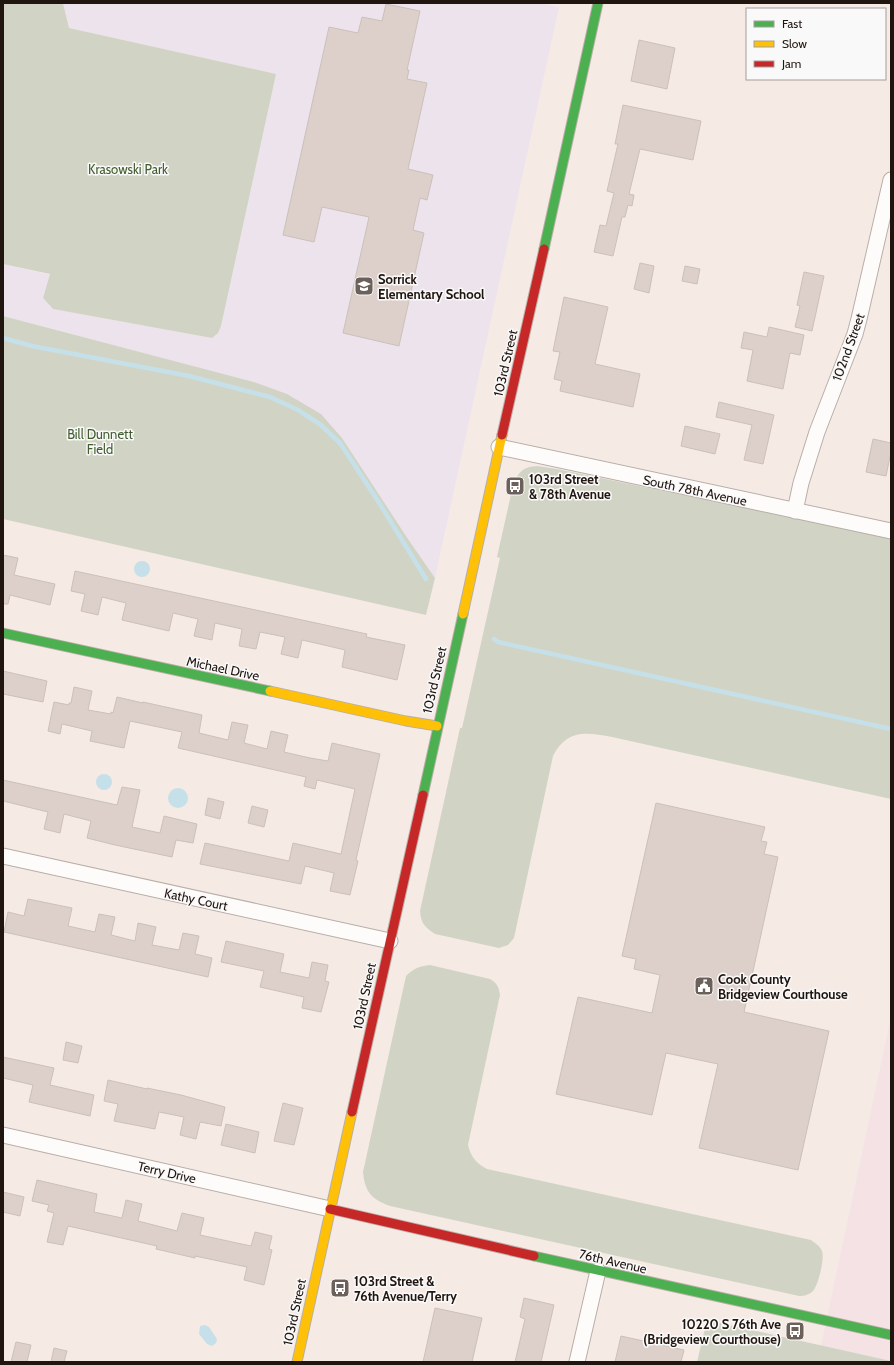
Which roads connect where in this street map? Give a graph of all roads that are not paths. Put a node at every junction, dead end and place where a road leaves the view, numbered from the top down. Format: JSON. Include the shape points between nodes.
{"nodes":[{"id":1,"x":598,"y":3,"type":"edge"},
{"id":2,"x":891,"y":180,"type":"edge"},
{"id":3,"x":499,"y":447,"type":"junction"},
{"id":4,"x":795,"y":511,"type":"junction"},
{"id":5,"x":891,"y":531,"type":"edge"},
{"id":6,"x":3,"y":633,"type":"edge"},
{"id":7,"x":437,"y":726,"type":"junction"},
{"id":8,"x":3,"y":856,"type":"edge"},
{"id":9,"x":390,"y":941,"type":"junction"},
{"id":10,"x":3,"y":1135,"type":"edge"},
{"id":11,"x":330,"y":1208,"type":"junction"},
{"id":12,"x":598,"y":1271,"type":"junction"},
{"id":13,"x":891,"y":1335,"type":"edge"},
{"id":14,"x":297,"y":1362,"type":"edge"},
{"id":15,"x":577,"y":1362,"type":"edge"}],
"edges":[{"from":1,"to":3,"type":"street","name":"103rd Street"},
{"from":2,"to":4,"type":"street","name":"102nd Street","via":[[855,334],[817,432]]},
{"from":3,"to":4,"type":"street","name":"South 78th Avenue"},
{"from":3,"to":7,"type":"street","name":"103rd Street"},
{"from":4,"to":5,"type":"street","name":"South 78th Avenue"},
{"from":6,"to":7,"type":"street","name":"Michael Drive"},
{"from":7,"to":9,"type":"street","name":"103rd Street"},
{"from":8,"to":9,"type":"street","name":"Kathy Court"},
{"from":9,"to":11,"type":"street","name":"103rd Street"},
{"from":10,"to":11,"type":"street","name":"Terry Drive"},
{"from":11,"to":12,"type":"street","name":"76th Avenue"},
{"from":11,"to":14,"type":"street","name":"103rd Street"},
{"from":12,"to":13,"type":"street","name":"76th Avenue"},
{"from":12,"to":15,"type":"street"}]}
